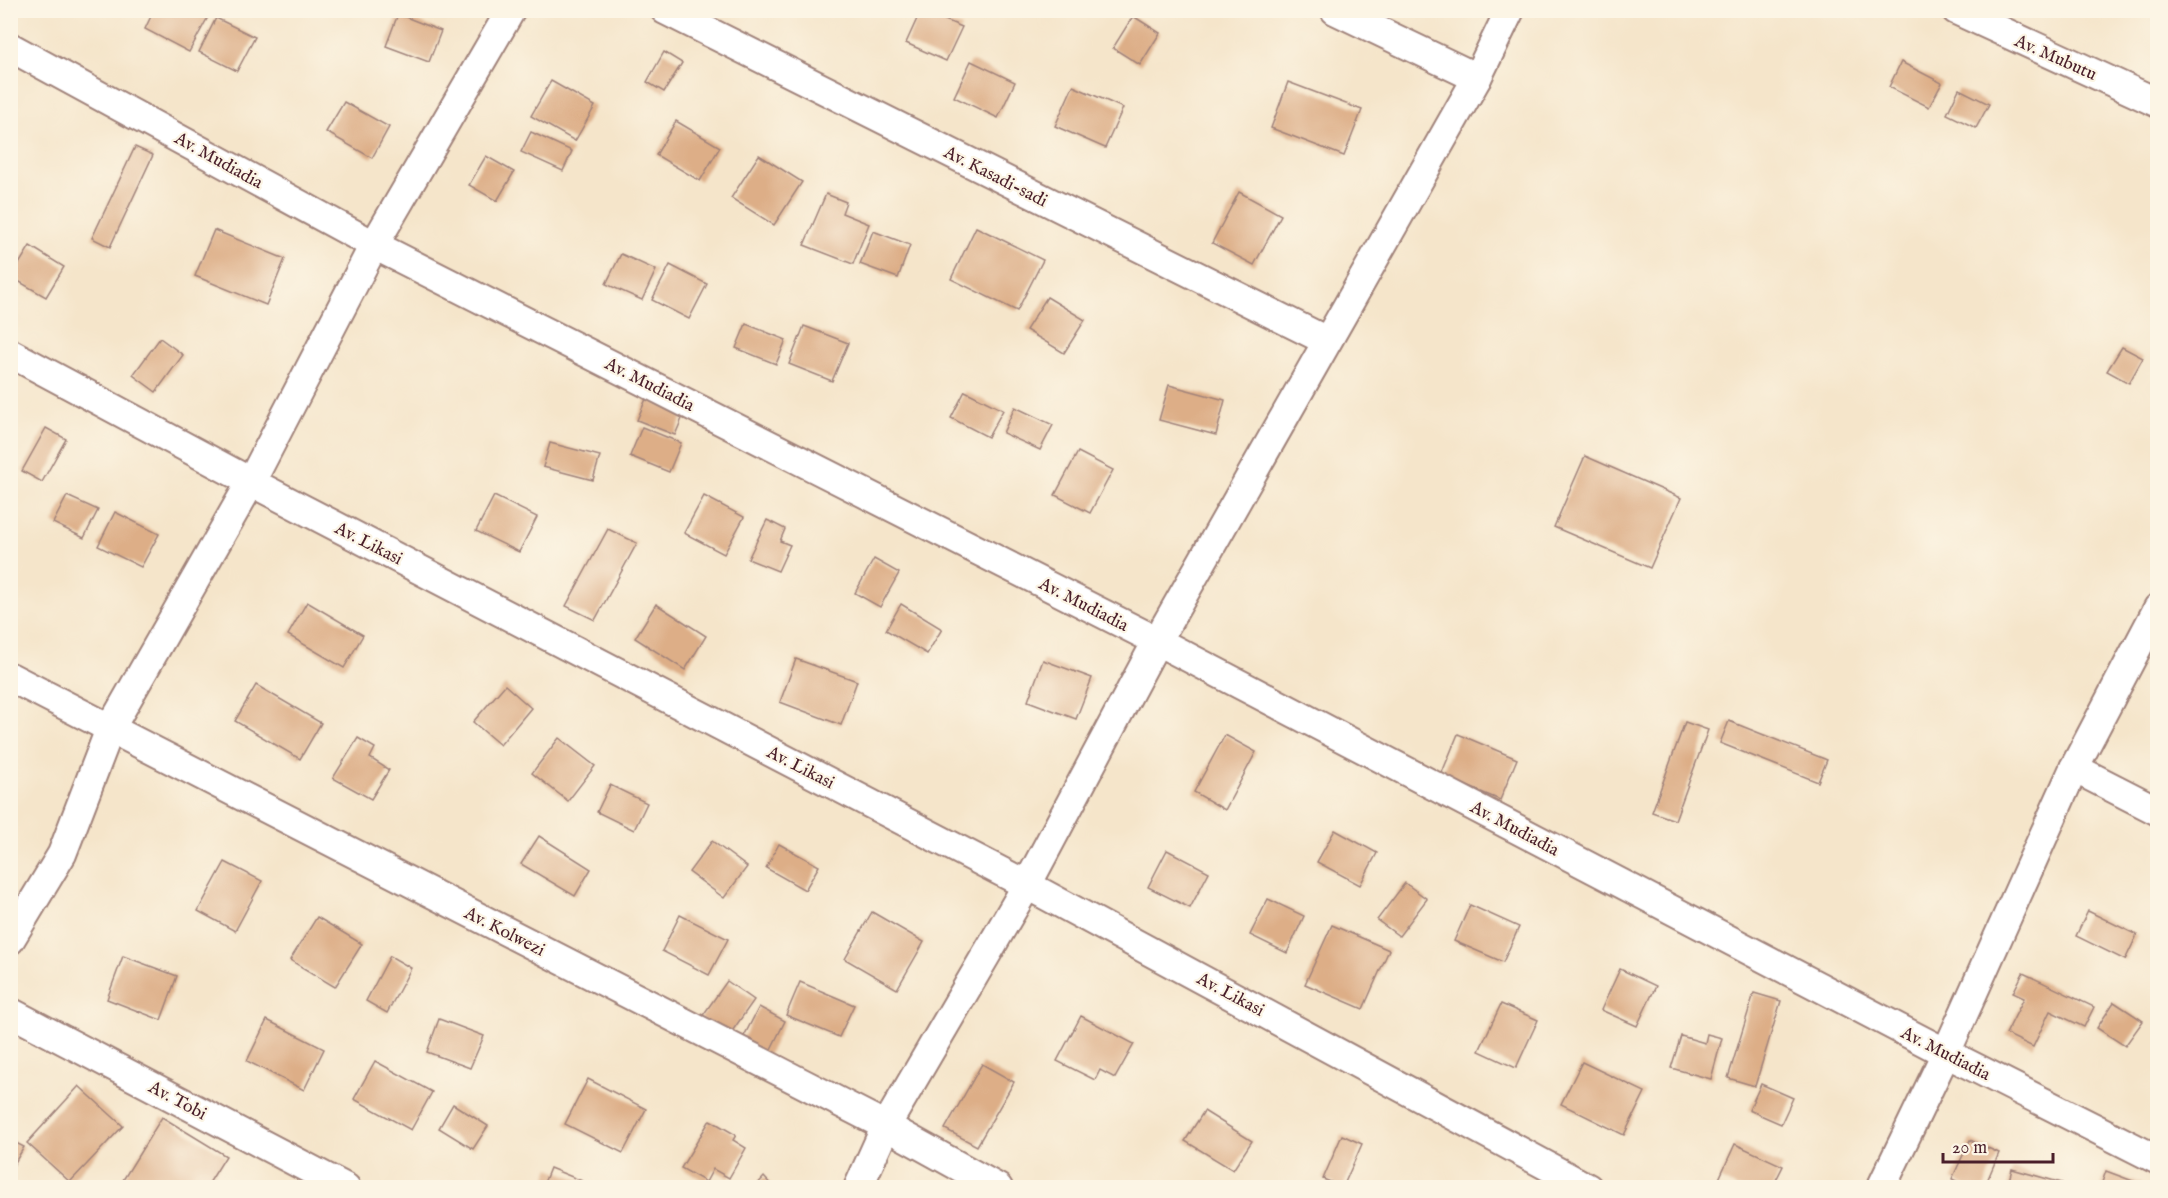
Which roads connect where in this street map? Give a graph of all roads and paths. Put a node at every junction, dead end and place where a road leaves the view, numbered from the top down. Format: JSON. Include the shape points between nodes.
{"nodes":[{"id":1,"x":511,"y":10,"type":"edge"},
{"id":2,"x":665,"y":10,"type":"edge"},
{"id":3,"x":1335,"y":10,"type":"edge"},
{"id":4,"x":1510,"y":10,"type":"edge"},
{"id":5,"x":1956,"y":10,"type":"edge"},
{"id":6,"x":10,"y":47,"type":"edge"},
{"id":7,"x":1477,"y":78,"type":"junction"},
{"id":8,"x":2157,"y":103,"type":"edge"},
{"id":9,"x":374,"y":245,"type":"junction"},
{"id":10,"x":1327,"y":341,"type":"junction"},
{"id":11,"x":10,"y":352,"type":"edge"},
{"id":12,"x":251,"y":482,"type":"junction"},
{"id":13,"x":2157,"y":608,"type":"edge"},
{"id":14,"x":1157,"y":641,"type":"junction"},
{"id":15,"x":10,"y":677,"type":"edge"},
{"id":16,"x":110,"y":729,"type":"junction"},
{"id":17,"x":2074,"y":768,"type":"junction"},
{"id":18,"x":2157,"y":811,"type":"edge"},
{"id":19,"x":1027,"y":885,"type":"junction"},
{"id":20,"x":10,"y":940,"type":"edge"},
{"id":21,"x":10,"y":1012,"type":"edge"},
{"id":22,"x":1946,"y":1053,"type":"junction"},
{"id":23,"x":886,"y":1126,"type":"junction"},
{"id":24,"x":2157,"y":1160,"type":"edge"},
{"id":25,"x":346,"y":1188,"type":"edge"},
{"id":26,"x":858,"y":1188,"type":"edge"},
{"id":27,"x":998,"y":1188,"type":"edge"},
{"id":28,"x":1588,"y":1188,"type":"edge"},
{"id":29,"x":1881,"y":1188,"type":"edge"}],
"edges":[{"from":1,"to":9,"type":"street"},
{"from":2,"to":10,"type":"street","name":"Av. Kasadi-sadi"},
{"from":3,"to":7,"type":"street"},
{"from":4,"to":7,"type":"street"},
{"from":5,"to":8,"type":"street","name":"Av. Mubutu"},
{"from":6,"to":9,"type":"street","name":"Av. Mudiadia"},
{"from":7,"to":10,"type":"street"},
{"from":9,"to":12,"type":"street"},
{"from":9,"to":14,"type":"street","name":"Av. Mudiadia"},
{"from":10,"to":14,"type":"street"},
{"from":11,"to":12,"type":"street","name":"Av. Likasi"},
{"from":12,"to":16,"type":"street"},
{"from":12,"to":19,"type":"street","name":"Av. Likasi"},
{"from":13,"to":17,"type":"street"},
{"from":14,"to":19,"type":"street"},
{"from":14,"to":22,"type":"street","name":"Av. Mudiadia"},
{"from":15,"to":16,"type":"street","name":"Av. Kolwezi"},
{"from":16,"to":20,"type":"street","via":[[62,854]]},
{"from":16,"to":23,"type":"street","name":"Av. Kolwezi"},
{"from":17,"to":18,"type":"street"},
{"from":17,"to":22,"type":"street"},
{"from":19,"to":23,"type":"street"},
{"from":19,"to":28,"type":"street","name":"Av. Likasi"},
{"from":21,"to":25,"type":"street","name":"Av. Tobi"},
{"from":22,"to":24,"type":"street","name":"Av. Mudiadia"},
{"from":22,"to":29,"type":"street"},
{"from":23,"to":26,"type":"street"},
{"from":23,"to":27,"type":"street","name":"Av. Kolwezi"}]}
